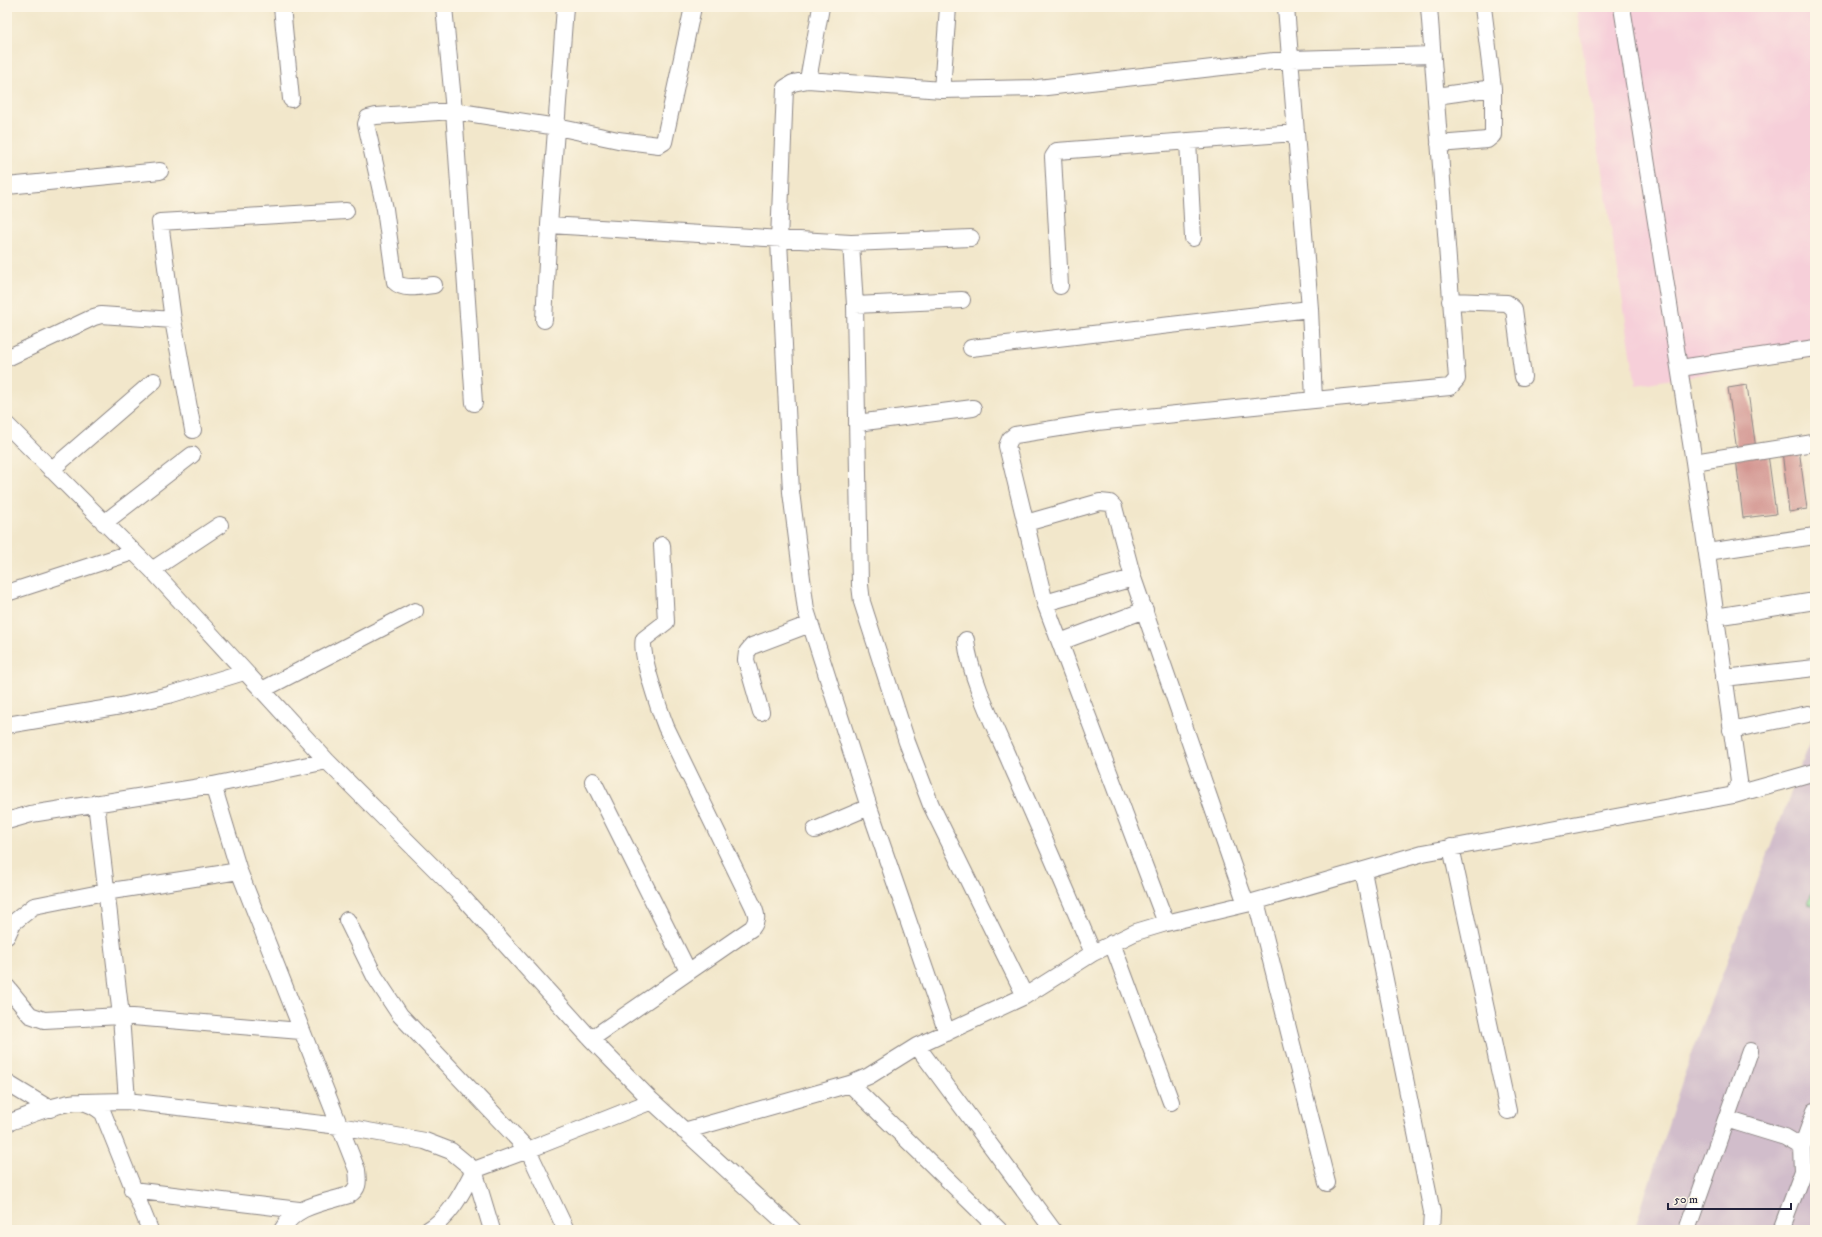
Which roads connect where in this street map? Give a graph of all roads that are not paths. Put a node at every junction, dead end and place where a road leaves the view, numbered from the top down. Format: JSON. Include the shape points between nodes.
{"nodes":[{"id":1,"x":282,"y":7,"type":"edge"},
{"id":2,"x":444,"y":7,"type":"edge"},
{"id":3,"x":565,"y":7,"type":"edge"},
{"id":4,"x":693,"y":7,"type":"edge"},
{"id":5,"x":820,"y":7,"type":"edge"},
{"id":6,"x":948,"y":7,"type":"edge"},
{"id":7,"x":1286,"y":7,"type":"edge"},
{"id":8,"x":1429,"y":7,"type":"edge"},
{"id":9,"x":1483,"y":7,"type":"edge"},
{"id":10,"x":1622,"y":7,"type":"edge"},
{"id":11,"x":1433,"y":55,"type":"junction"},
{"id":12,"x":1291,"y":59,"type":"junction"},
{"id":13,"x":808,"y":80,"type":"junction"},
{"id":14,"x":1493,"y":88,"type":"junction"},
{"id":15,"x":942,"y":90,"type":"junction"},
{"id":16,"x":1436,"y":96,"type":"junction"},
{"id":17,"x":291,"y":99,"type":"dead end"},
{"id":18,"x":454,"y":111,"type":"junction"},
{"id":19,"x":557,"y":127,"type":"junction"},
{"id":20,"x":1295,"y":133,"type":"junction"},
{"id":21,"x":1188,"y":141,"type":"junction"},
{"id":22,"x":1439,"y":144,"type":"junction"},
{"id":23,"x":160,"y":171,"type":"dead end"},
{"id":24,"x":7,"y":186,"type":"edge"},
{"id":25,"x":346,"y":211,"type":"dead end"},
{"id":26,"x":549,"y":225,"type":"junction"},
{"id":27,"x":971,"y":238,"type":"dead end"},
{"id":28,"x":1192,"y":238,"type":"dead end"},
{"id":29,"x":779,"y":240,"type":"junction"},
{"id":30,"x":851,"y":243,"type":"junction"},
{"id":31,"x":434,"y":285,"type":"dead end"},
{"id":32,"x":1060,"y":286,"type":"dead end"},
{"id":33,"x":962,"y":300,"type":"dead end"},
{"id":34,"x":1450,"y":302,"type":"junction"},
{"id":35,"x":855,"y":305,"type":"junction"},
{"id":36,"x":1310,"y":309,"type":"junction"},
{"id":37,"x":173,"y":320,"type":"junction"},
{"id":38,"x":544,"y":320,"type":"dead end"},
{"id":39,"x":971,"y":348,"type":"dead end"},
{"id":40,"x":1815,"y":348,"type":"edge"},
{"id":41,"x":7,"y":358,"type":"edge"},
{"id":42,"x":1680,"y":368,"type":"junction"},
{"id":43,"x":1523,"y":377,"type":"dead end"},
{"id":44,"x":154,"y":381,"type":"dead end"},
{"id":45,"x":1314,"y":400,"type":"junction"},
{"id":46,"x":474,"y":403,"type":"dead end"},
{"id":47,"x":973,"y":408,"type":"dead end"},
{"id":48,"x":857,"y":423,"type":"junction"},
{"id":49,"x":7,"y":425,"type":"edge"},
{"id":50,"x":193,"y":430,"type":"dead end"},
{"id":51,"x":1813,"y":443,"type":"dead end"},
{"id":52,"x":192,"y":454,"type":"dead end"},
{"id":53,"x":1694,"y":462,"type":"junction"},
{"id":54,"x":51,"y":470,"type":"junction"},
{"id":55,"x":104,"y":523,"type":"junction"},
{"id":56,"x":1026,"y":523,"type":"junction"},
{"id":57,"x":220,"y":525,"type":"dead end"},
{"id":58,"x":1815,"y":536,"type":"edge"},
{"id":59,"x":662,"y":545,"type":"dead end"},
{"id":60,"x":133,"y":552,"type":"junction"},
{"id":61,"x":1707,"y":552,"type":"junction"},
{"id":62,"x":152,"y":570,"type":"junction"},
{"id":63,"x":1133,"y":578,"type":"junction"},
{"id":64,"x":7,"y":593,"type":"edge"},
{"id":65,"x":1815,"y":601,"type":"edge"},
{"id":66,"x":1045,"y":602,"type":"junction"},
{"id":67,"x":1144,"y":610,"type":"junction"},
{"id":68,"x":415,"y":611,"type":"dead end"},
{"id":69,"x":1715,"y":617,"type":"junction"},
{"id":70,"x":810,"y":624,"type":"junction"},
{"id":71,"x":966,"y":640,"type":"dead end"},
{"id":72,"x":1060,"y":642,"type":"junction"},
{"id":73,"x":1815,"y":668,"type":"edge"},
{"id":74,"x":244,"y":672,"type":"junction"},
{"id":75,"x":1724,"y":678,"type":"junction"},
{"id":76,"x":262,"y":690,"type":"junction"},
{"id":77,"x":761,"y":712,"type":"dead end"},
{"id":78,"x":1808,"y":714,"type":"dead end"},
{"id":79,"x":7,"y":725,"type":"edge"},
{"id":80,"x":1731,"y":730,"type":"junction"},
{"id":81,"x":327,"y":761,"type":"junction"},
{"id":82,"x":1815,"y":772,"type":"edge"},
{"id":83,"x":593,"y":781,"type":"dead end"},
{"id":84,"x":213,"y":785,"type":"junction"},
{"id":85,"x":1734,"y":795,"type":"junction"},
{"id":86,"x":96,"y":803,"type":"junction"},
{"id":87,"x":869,"y":807,"type":"junction"},
{"id":88,"x":7,"y":821,"type":"edge"},
{"id":89,"x":815,"y":830,"type":"dead end"},
{"id":90,"x":1451,"y":847,"type":"junction"},
{"id":91,"x":1363,"y":870,"type":"junction"},
{"id":92,"x":239,"y":871,"type":"junction"},
{"id":93,"x":105,"y":892,"type":"junction"},
{"id":94,"x":1251,"y":902,"type":"junction"},
{"id":95,"x":347,"y":920,"type":"dead end"},
{"id":96,"x":1166,"y":923,"type":"junction"},
{"id":97,"x":7,"y":936,"type":"edge"},
{"id":98,"x":1112,"y":943,"type":"junction"},
{"id":99,"x":1093,"y":953,"type":"junction"},
{"id":100,"x":688,"y":971,"type":"junction"},
{"id":101,"x":7,"y":987,"type":"edge"},
{"id":102,"x":1025,"y":996,"type":"junction"},
{"id":103,"x":121,"y":1016,"type":"junction"},
{"id":104,"x":301,"y":1031,"type":"junction"},
{"id":105,"x":947,"y":1033,"type":"junction"},
{"id":106,"x":591,"y":1039,"type":"junction"},
{"id":107,"x":917,"y":1046,"type":"junction"},
{"id":108,"x":1750,"y":1051,"type":"dead end"},
{"id":109,"x":7,"y":1083,"type":"edge"},
{"id":110,"x":850,"y":1084,"type":"junction"},
{"id":111,"x":652,"y":1101,"type":"junction"},
{"id":112,"x":81,"y":1102,"type":"junction"},
{"id":113,"x":127,"y":1102,"type":"junction"},
{"id":114,"x":1171,"y":1102,"type":"dead end"},
{"id":115,"x":50,"y":1109,"type":"junction"},
{"id":116,"x":1508,"y":1111,"type":"dead end"},
{"id":117,"x":1815,"y":1111,"type":"edge"},
{"id":118,"x":1726,"y":1119,"type":"junction"},
{"id":119,"x":7,"y":1124,"type":"edge"},
{"id":120,"x":339,"y":1126,"type":"junction"},
{"id":121,"x":684,"y":1131,"type":"junction"},
{"id":122,"x":1802,"y":1147,"type":"junction"},
{"id":123,"x":528,"y":1150,"type":"junction"},
{"id":124,"x":474,"y":1170,"type":"junction"},
{"id":125,"x":1327,"y":1183,"type":"dead end"},
{"id":126,"x":132,"y":1190,"type":"junction"},
{"id":127,"x":299,"y":1210,"type":"junction"},
{"id":128,"x":150,"y":1230,"type":"edge"},
{"id":129,"x":282,"y":1230,"type":"edge"},
{"id":130,"x":428,"y":1230,"type":"edge"},
{"id":131,"x":492,"y":1230,"type":"edge"},
{"id":132,"x":566,"y":1230,"type":"edge"},
{"id":133,"x":793,"y":1230,"type":"edge"},
{"id":134,"x":999,"y":1230,"type":"edge"},
{"id":135,"x":1053,"y":1230,"type":"edge"},
{"id":136,"x":1431,"y":1230,"type":"edge"},
{"id":137,"x":1687,"y":1230,"type":"edge"},
{"id":138,"x":1781,"y":1230,"type":"edge"}],
"edges":[{"from":1,"to":17,"type":"street"},
{"from":2,"to":18,"type":"street"},
{"from":3,"to":19,"type":"street"},
{"from":4,"to":19,"type":"street","via":[[664,142],[654,145],[618,140]]},
{"from":5,"to":13,"type":"street"},
{"from":6,"to":15,"type":"street"},
{"from":7,"to":12,"type":"street"},
{"from":8,"to":11,"type":"street"},
{"from":9,"to":14,"type":"street"},
{"from":10,"to":42,"type":"street"},
{"from":11,"to":12,"type":"street"},
{"from":11,"to":16,"type":"street"},
{"from":12,"to":15,"type":"street","via":[[1038,88]]},
{"from":12,"to":20,"type":"street"},
{"from":13,"to":15,"type":"street"},
{"from":13,"to":29,"type":"street","via":[[787,85],[784,94]]},
{"from":14,"to":16,"type":"street"},
{"from":14,"to":22,"type":"street","via":[[1492,138]]},
{"from":16,"to":22,"type":"street"},
{"from":18,"to":19,"type":"street"},
{"from":18,"to":31,"type":"street","via":[[371,116],[366,124],[385,209],[396,282],[406,287]]},
{"from":18,"to":46,"type":"street"},
{"from":19,"to":26,"type":"street"},
{"from":20,"to":21,"type":"street"},
{"from":20,"to":36,"type":"street"},
{"from":21,"to":28,"type":"street"},
{"from":21,"to":32,"type":"street","via":[[1059,151],[1054,154]]},
{"from":22,"to":34,"type":"street"},
{"from":23,"to":24,"type":"street"},
{"from":25,"to":37,"type":"street","via":[[160,222]]},
{"from":26,"to":29,"type":"street"},
{"from":26,"to":38,"type":"street"},
{"from":27,"to":30,"type":"street"},
{"from":29,"to":30,"type":"street"},
{"from":29,"to":70,"type":"street","via":[[791,492],[801,582]]},
{"from":30,"to":35,"type":"street"},
{"from":33,"to":35,"type":"street"},
{"from":34,"to":43,"type":"street","via":[[1511,305],[1514,309]]},
{"from":34,"to":45,"type":"street","via":[[1457,379],[1453,385]]},
{"from":35,"to":48,"type":"street"},
{"from":36,"to":39,"type":"street"},
{"from":36,"to":45,"type":"street"},
{"from":37,"to":41,"type":"street","via":[[102,315]]},
{"from":37,"to":50,"type":"street"},
{"from":40,"to":42,"type":"street"},
{"from":42,"to":53,"type":"street"},
{"from":44,"to":54,"type":"street"},
{"from":45,"to":56,"type":"street","via":[[1097,422],[1016,435],[1010,439],[1008,446]]},
{"from":47,"to":48,"type":"street"},
{"from":48,"to":102,"type":"street","via":[[862,602],[907,742],[931,805]]},
{"from":49,"to":54,"type":"street"},
{"from":51,"to":53,"type":"street"},
{"from":52,"to":55,"type":"street"},
{"from":53,"to":61,"type":"street"},
{"from":54,"to":55,"type":"street"},
{"from":55,"to":60,"type":"street"},
{"from":56,"to":63,"type":"street","via":[[1100,502],[1110,503],[1114,507]]},
{"from":56,"to":66,"type":"street"},
{"from":57,"to":62,"type":"street"},
{"from":58,"to":61,"type":"street"},
{"from":59,"to":100,"type":"street","via":[[666,622],[642,642],[655,698],[666,727],[757,915],[757,922],[752,928]]},
{"from":60,"to":62,"type":"street"},
{"from":60,"to":64,"type":"street"},
{"from":61,"to":69,"type":"street"},
{"from":62,"to":74,"type":"street"},
{"from":63,"to":66,"type":"street"},
{"from":63,"to":67,"type":"street"},
{"from":65,"to":69,"type":"street"},
{"from":66,"to":72,"type":"street"},
{"from":67,"to":72,"type":"street"},
{"from":67,"to":94,"type":"street"},
{"from":68,"to":76,"type":"street"},
{"from":69,"to":75,"type":"street"},
{"from":70,"to":77,"type":"street","via":[[748,649],[746,660]]},
{"from":70,"to":87,"type":"street"},
{"from":71,"to":99,"type":"street","via":[[967,652],[988,710]]},
{"from":72,"to":96,"type":"street"},
{"from":73,"to":75,"type":"street"},
{"from":74,"to":76,"type":"street"},
{"from":74,"to":79,"type":"street","via":[[169,695],[121,706]]},
{"from":75,"to":80,"type":"street"},
{"from":76,"to":81,"type":"street"},
{"from":78,"to":80,"type":"street"},
{"from":80,"to":85,"type":"street","via":[[1739,781]]},
{"from":81,"to":84,"type":"street"},
{"from":81,"to":106,"type":"street","via":[[458,892]]},
{"from":82,"to":85,"type":"street"},
{"from":83,"to":100,"type":"street"},
{"from":84,"to":86,"type":"street"},
{"from":84,"to":92,"type":"street"},
{"from":85,"to":90,"type":"street"},
{"from":86,"to":88,"type":"street","via":[[31,814]]},
{"from":86,"to":93,"type":"street"},
{"from":87,"to":89,"type":"street"},
{"from":87,"to":105,"type":"street"},
{"from":90,"to":91,"type":"street","via":[[1423,852]]},
{"from":90,"to":116,"type":"street"},
{"from":91,"to":94,"type":"street"},
{"from":91,"to":136,"type":"street","via":[[1432,1212]]},
{"from":92,"to":93,"type":"street"},
{"from":92,"to":104,"type":"street"},
{"from":93,"to":97,"type":"street","via":[[34,906],[14,923]]},
{"from":93,"to":103,"type":"street"},
{"from":94,"to":96,"type":"street"},
{"from":94,"to":125,"type":"street"},
{"from":95,"to":123,"type":"street","via":[[375,977],[400,1015]]},
{"from":96,"to":98,"type":"street"},
{"from":98,"to":99,"type":"street"},
{"from":98,"to":114,"type":"street"},
{"from":99,"to":102,"type":"street"},
{"from":100,"to":106,"type":"street"},
{"from":101,"to":103,"type":"street","via":[[30,1015],[44,1020]]},
{"from":102,"to":105,"type":"street"},
{"from":103,"to":104,"type":"street"},
{"from":103,"to":113,"type":"street"},
{"from":104,"to":120,"type":"street"},
{"from":105,"to":107,"type":"street"},
{"from":106,"to":111,"type":"street"},
{"from":107,"to":110,"type":"street","via":[[870,1076]]},
{"from":107,"to":135,"type":"street"},
{"from":108,"to":118,"type":"street"},
{"from":109,"to":115,"type":"street"},
{"from":110,"to":121,"type":"street"},
{"from":110,"to":134,"type":"street"},
{"from":111,"to":121,"type":"street"},
{"from":111,"to":123,"type":"street"},
{"from":112,"to":113,"type":"street"},
{"from":112,"to":115,"type":"street"},
{"from":112,"to":126,"type":"street","via":[[93,1105],[103,1113]]},
{"from":113,"to":120,"type":"street"},
{"from":115,"to":119,"type":"street"},
{"from":117,"to":122,"type":"street"},
{"from":118,"to":122,"type":"street","via":[[1785,1137]]},
{"from":118,"to":137,"type":"street"},
{"from":120,"to":124,"type":"street","via":[[425,1141],[451,1151]]},
{"from":120,"to":127,"type":"street","via":[[357,1170],[358,1184],[355,1191]]},
{"from":121,"to":133,"type":"street"},
{"from":122,"to":138,"type":"street","via":[[1803,1171]]},
{"from":123,"to":124,"type":"street"},
{"from":123,"to":132,"type":"street"},
{"from":124,"to":130,"type":"street","via":[[458,1202],[446,1216]]},
{"from":124,"to":131,"type":"street"},
{"from":126,"to":127,"type":"street"},
{"from":126,"to":128,"type":"street"},
{"from":127,"to":129,"type":"street"}]}
